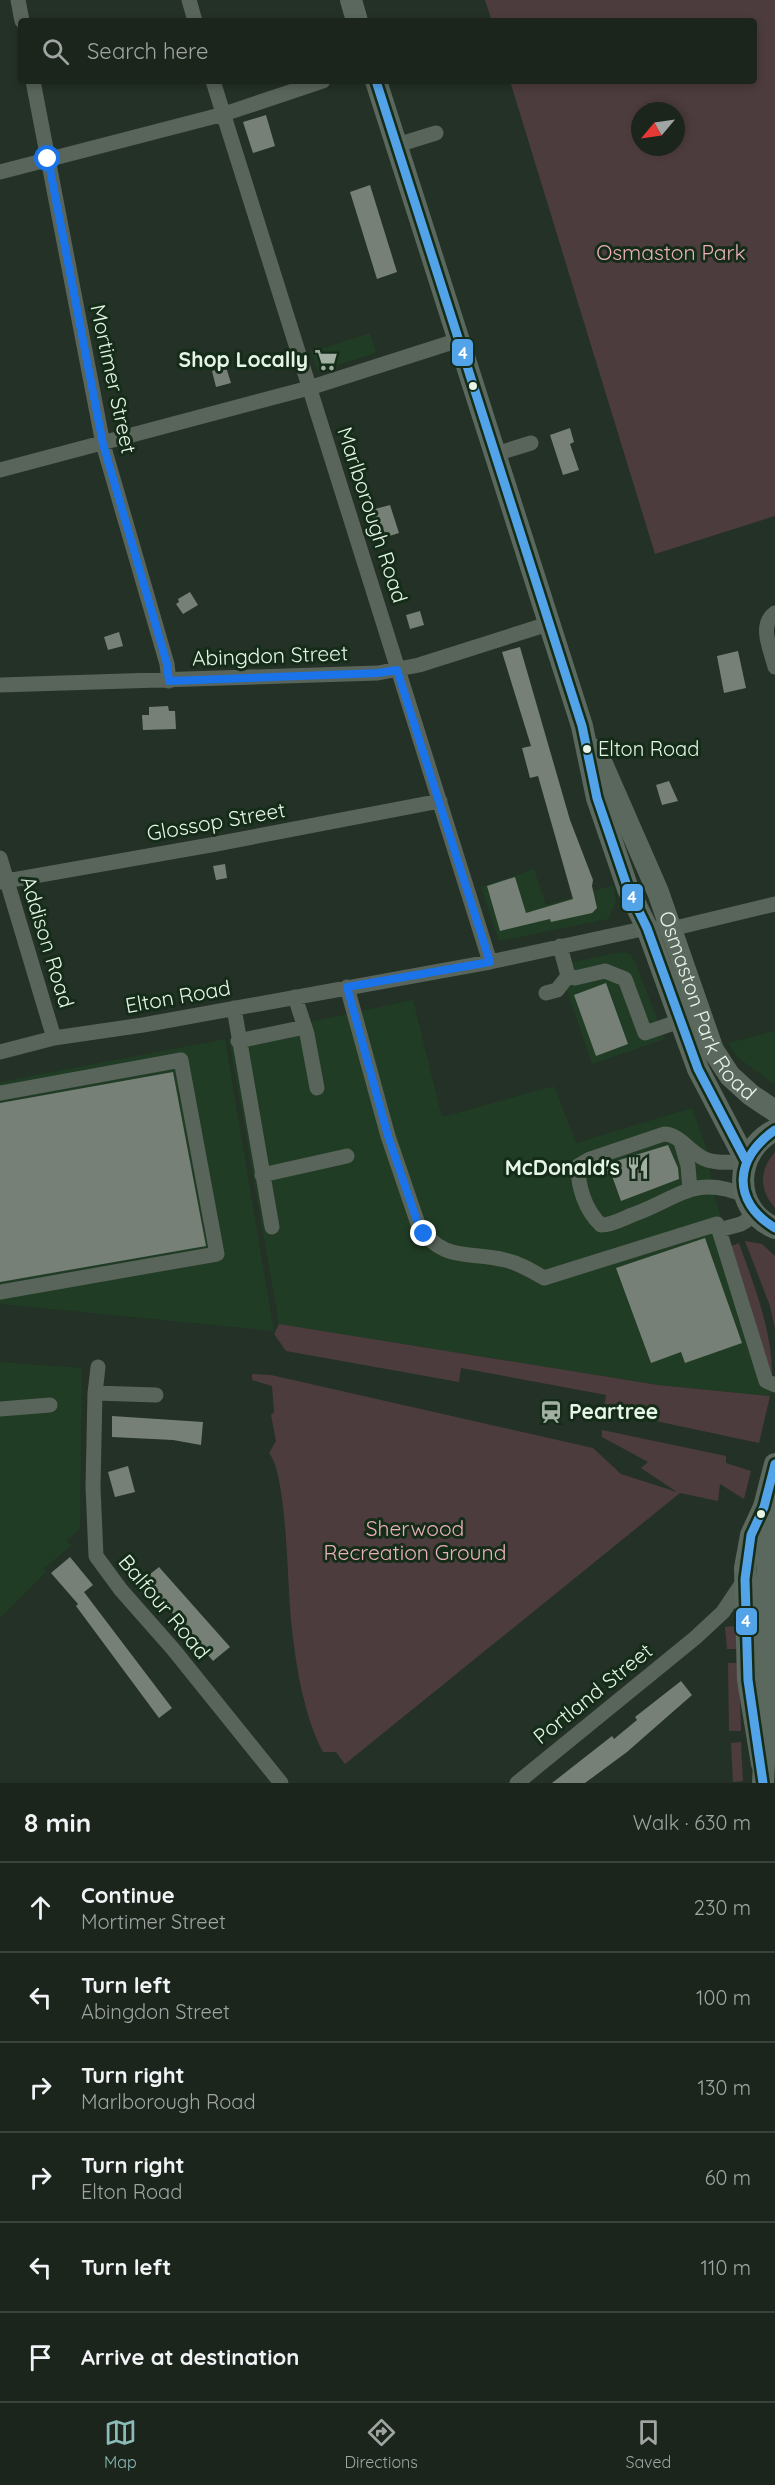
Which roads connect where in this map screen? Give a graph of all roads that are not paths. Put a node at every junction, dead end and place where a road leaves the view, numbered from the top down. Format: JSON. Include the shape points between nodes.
{"nodes":[{"id":1,"x":18,"y":0,"type":"edge"},
{"id":2,"x":189,"y":0,"type":"edge"},
{"id":3,"x":351,"y":0,"type":"edge"},
{"id":4,"x":21,"y":18,"type":"edge"},
{"id":5,"x":194,"y":18,"type":"edge"},
{"id":6,"x":356,"y":18,"type":"edge"},
{"id":7,"x":34,"y":84,"type":"edge"},
{"id":8,"x":214,"y":84,"type":"edge"},
{"id":9,"x":314,"y":84,"type":"edge"},
{"id":10,"x":377,"y":84,"type":"edge"},
{"id":11,"x":224,"y":114,"type":"junction"},
{"id":12,"x":436,"y":133,"type":"dead end"},
{"id":13,"x":397,"y":145,"type":"junction"},
{"id":14,"x":48,"y":159,"type":"junction"},
{"id":15,"x":0,"y":172,"type":"edge"},
{"id":16,"x":459,"y":340,"type":"junction"},
{"id":17,"x":309,"y":388,"type":"junction"},
{"id":18,"x":531,"y":443,"type":"dead end"},
{"id":19,"x":103,"y":444,"type":"junction"},
{"id":20,"x":496,"y":454,"type":"junction"},
{"id":21,"x":0,"y":470,"type":"edge"},
{"id":22,"x":775,"y":613,"type":"edge"},
{"id":23,"x":548,"y":624,"type":"junction"},
{"id":24,"x":775,"y":667,"type":"edge"},
{"id":25,"x":397,"y":670,"type":"junction"},
{"id":26,"x":169,"y":681,"type":"junction"},
{"id":27,"x":0,"y":685,"type":"edge"},
{"id":28,"x":582,"y":726,"type":"junction"},
{"id":29,"x":440,"y":801,"type":"junction"},
{"id":30,"x":0,"y":858,"type":"edge"},
{"id":31,"x":3,"y":881,"type":"edge"},
{"id":32,"x":775,"y":904,"type":"edge"},
{"id":33,"x":647,"y":928,"type":"junction"},
{"id":34,"x":671,"y":929,"type":"junction"},
{"id":35,"x":560,"y":945,"type":"junction"},
{"id":36,"x":490,"y":962,"type":"junction"},
{"id":37,"x":568,"y":976,"type":"junction"},
{"id":38,"x":347,"y":987,"type":"junction"},
{"id":39,"x":546,"y":993,"type":"dead end"},
{"id":40,"x":295,"y":997,"type":"junction"},
{"id":41,"x":234,"y":1008,"type":"junction"},
{"id":42,"x":680,"y":1021,"type":"junction"},
{"id":43,"x":305,"y":1028,"type":"junction"},
{"id":44,"x":54,"y":1038,"type":"junction"},
{"id":45,"x":238,"y":1041,"type":"junction"},
{"id":46,"x":0,"y":1052,"type":"edge"},
{"id":47,"x":317,"y":1088,"type":"dead end"},
{"id":48,"x":0,"y":1093,"type":"edge"},
{"id":49,"x":775,"y":1111,"type":"edge"},
{"id":50,"x":775,"y":1130,"type":"edge"},
{"id":51,"x":681,"y":1142,"type":"junction"},
{"id":52,"x":347,"y":1156,"type":"dead end"},
{"id":53,"x":745,"y":1160,"type":"junction"},
{"id":54,"x":262,"y":1175,"type":"junction"},
{"id":55,"x":690,"y":1190,"type":"junction"},
{"id":56,"x":765,"y":1219,"type":"edge"},
{"id":57,"x":272,"y":1227,"type":"dead end"},
{"id":58,"x":719,"y":1230,"type":"junction"},
{"id":59,"x":0,"y":1292,"type":"edge"},
{"id":60,"x":98,"y":1367,"type":"dead end"},
{"id":61,"x":775,"y":1385,"type":"edge"},
{"id":62,"x":95,"y":1393,"type":"junction"},
{"id":63,"x":156,"y":1395,"type":"dead end"},
{"id":64,"x":50,"y":1405,"type":"dead end"},
{"id":65,"x":0,"y":1409,"type":"edge"},
{"id":66,"x":775,"y":1464,"type":"edge"},
{"id":67,"x":764,"y":1507,"type":"junction"},
{"id":68,"x":767,"y":1560,"type":"junction"},
{"id":69,"x":745,"y":1579,"type":"junction"},
{"id":70,"x":745,"y":1617,"type":"junction"},
{"id":71,"x":695,"y":1638,"type":"junction"},
{"id":72,"x":765,"y":1651,"type":"junction"},
{"id":73,"x":775,"y":1682,"type":"edge"},
{"id":74,"x":763,"y":1773,"type":"edge"},
{"id":75,"x":281,"y":1783,"type":"edge"},
{"id":76,"x":517,"y":1783,"type":"edge"}],
"edges":[{"from":1,"to":4,"type":"street"},
{"from":2,"to":5,"type":"street"},
{"from":3,"to":6,"type":"highway"},
{"from":7,"to":14,"type":"street","name":"Mortimer Street"},
{"from":8,"to":11,"type":"street","name":"Marlborough Road"},
{"from":9,"to":11,"type":"street"},
{"from":10,"to":13,"type":"highway","name":"Osmaston Park Road"},
{"from":11,"to":14,"type":"street"},
{"from":11,"to":17,"type":"street","name":"Marlborough Road"},
{"from":12,"to":13,"type":"street"},
{"from":13,"to":16,"type":"highway","name":"Osmaston Park Road"},
{"from":14,"to":15,"type":"street"},
{"from":14,"to":19,"type":"street","name":"Mortimer Street"},
{"from":16,"to":17,"type":"street"},
{"from":16,"to":20,"type":"highway","name":"Osmaston Park Road"},
{"from":17,"to":19,"type":"street"},
{"from":17,"to":25,"type":"street","name":"Marlborough Road"},
{"from":18,"to":20,"type":"street"},
{"from":19,"to":21,"type":"street"},
{"from":19,"to":26,"type":"street","name":"Mortimer Street"},
{"from":20,"to":23,"type":"highway","name":"Osmaston Park Road"},
{"from":22,"to":24,"type":"street","via":[[767,619],[766,628]]},
{"from":23,"to":25,"type":"street","name":"Abingdon Street"},
{"from":23,"to":28,"type":"highway","name":"Osmaston Park Road"},
{"from":25,"to":26,"type":"street","name":"Abingdon Street"},
{"from":25,"to":29,"type":"street","name":"Marlborough Road"},
{"from":26,"to":27,"type":"street","name":"Abingdon Street"},
{"from":28,"to":33,"type":"highway","name":"Osmaston Park Road","via":[[597,798],[628,889]]},
{"from":28,"to":34,"type":"highway","name":"Osmaston Park Road","via":[[604,764]]},
{"from":29,"to":31,"type":"street","name":"Glossop Street"},
{"from":29,"to":36,"type":"street","name":"Marlborough Road"},
{"from":30,"to":31,"type":"street","name":"Addison Road"},
{"from":31,"to":44,"type":"street","name":"Addison Road"},
{"from":32,"to":34,"type":"street","name":"Elton Road"},
{"from":33,"to":34,"type":"street","name":"Elton Road"},
{"from":33,"to":35,"type":"street","name":"Elton Road"},
{"from":33,"to":42,"type":"highway","name":"Osmaston Park Road"},
{"from":34,"to":49,"type":"highway","name":"Osmaston Park Road","via":[[713,1050],[730,1076]]},
{"from":35,"to":36,"type":"street","name":"Elton Road"},
{"from":35,"to":37,"type":"street"},
{"from":36,"to":38,"type":"street","name":"Elton Road"},
{"from":37,"to":39,"type":"street","via":[[557,990]]},
{"from":37,"to":42,"type":"street","via":[[605,971],[625,979],[645,1033]]},
{"from":38,"to":40,"type":"street","name":"Elton Road"},
{"from":38,"to":58,"type":"street","via":[[388,1136],[418,1224],[446,1252],[506,1260],[544,1278],[717,1224]]},
{"from":40,"to":41,"type":"street","name":"Elton Road"},
{"from":40,"to":43,"type":"street"},
{"from":41,"to":44,"type":"street","name":"Elton Road"},
{"from":41,"to":45,"type":"street"},
{"from":42,"to":53,"type":"highway","name":"Osmaston Park Road","via":[[698,1069]]},
{"from":43,"to":45,"type":"street"},
{"from":43,"to":47,"type":"street"},
{"from":44,"to":46,"type":"street","name":"Elton Road"},
{"from":45,"to":54,"type":"street"},
{"from":48,"to":59,"type":"street","via":[[181,1059],[217,1254]]},
{"from":50,"to":53,"type":"highway","via":[[756,1143]]},
{"from":51,"to":53,"type":"street","via":[[709,1161]]},
{"from":51,"to":55,"type":"street"},
{"from":51,"to":55,"type":"street","via":[[664,1134],[590,1160],[578,1166],[580,1187],[587,1206],[601,1225],[653,1208]]},
{"from":52,"to":54,"type":"street"},
{"from":53,"to":56,"type":"highway","name":"Osmaston Park Road","via":[[742,1172]]},
{"from":54,"to":57,"type":"street"},
{"from":55,"to":56,"type":"street","via":[[724,1186]]},
{"from":56,"to":58,"type":"street"},
{"from":58,"to":61,"type":"street","via":[[753,1357],[766,1381]]},
{"from":60,"to":62,"type":"street","name":"Balfour Road"},
{"from":62,"to":63,"type":"street"},
{"from":62,"to":75,"type":"street","name":"Balfour Road","via":[[96,1556]]},
{"from":64,"to":65,"type":"street"},
{"from":66,"to":67,"type":"highway"},
{"from":67,"to":68,"type":"highway","via":[[768,1519]]},
{"from":67,"to":69,"type":"highway","via":[[751,1535]]},
{"from":68,"to":70,"type":"street","via":[[757,1588],[756,1617]]},
{"from":68,"to":72,"type":"highway"},
{"from":69,"to":70,"type":"highway"},
{"from":69,"to":71,"type":"street","name":"Portland Street","via":[[726,1608]]},
{"from":70,"to":71,"type":"street","name":"Portland Street","via":[[728,1620]]},
{"from":70,"to":74,"type":"highway","via":[[748,1680]]},
{"from":71,"to":76,"type":"street","name":"Portland Street"},
{"from":72,"to":73,"type":"street"},
{"from":72,"to":74,"type":"highway"}]}
